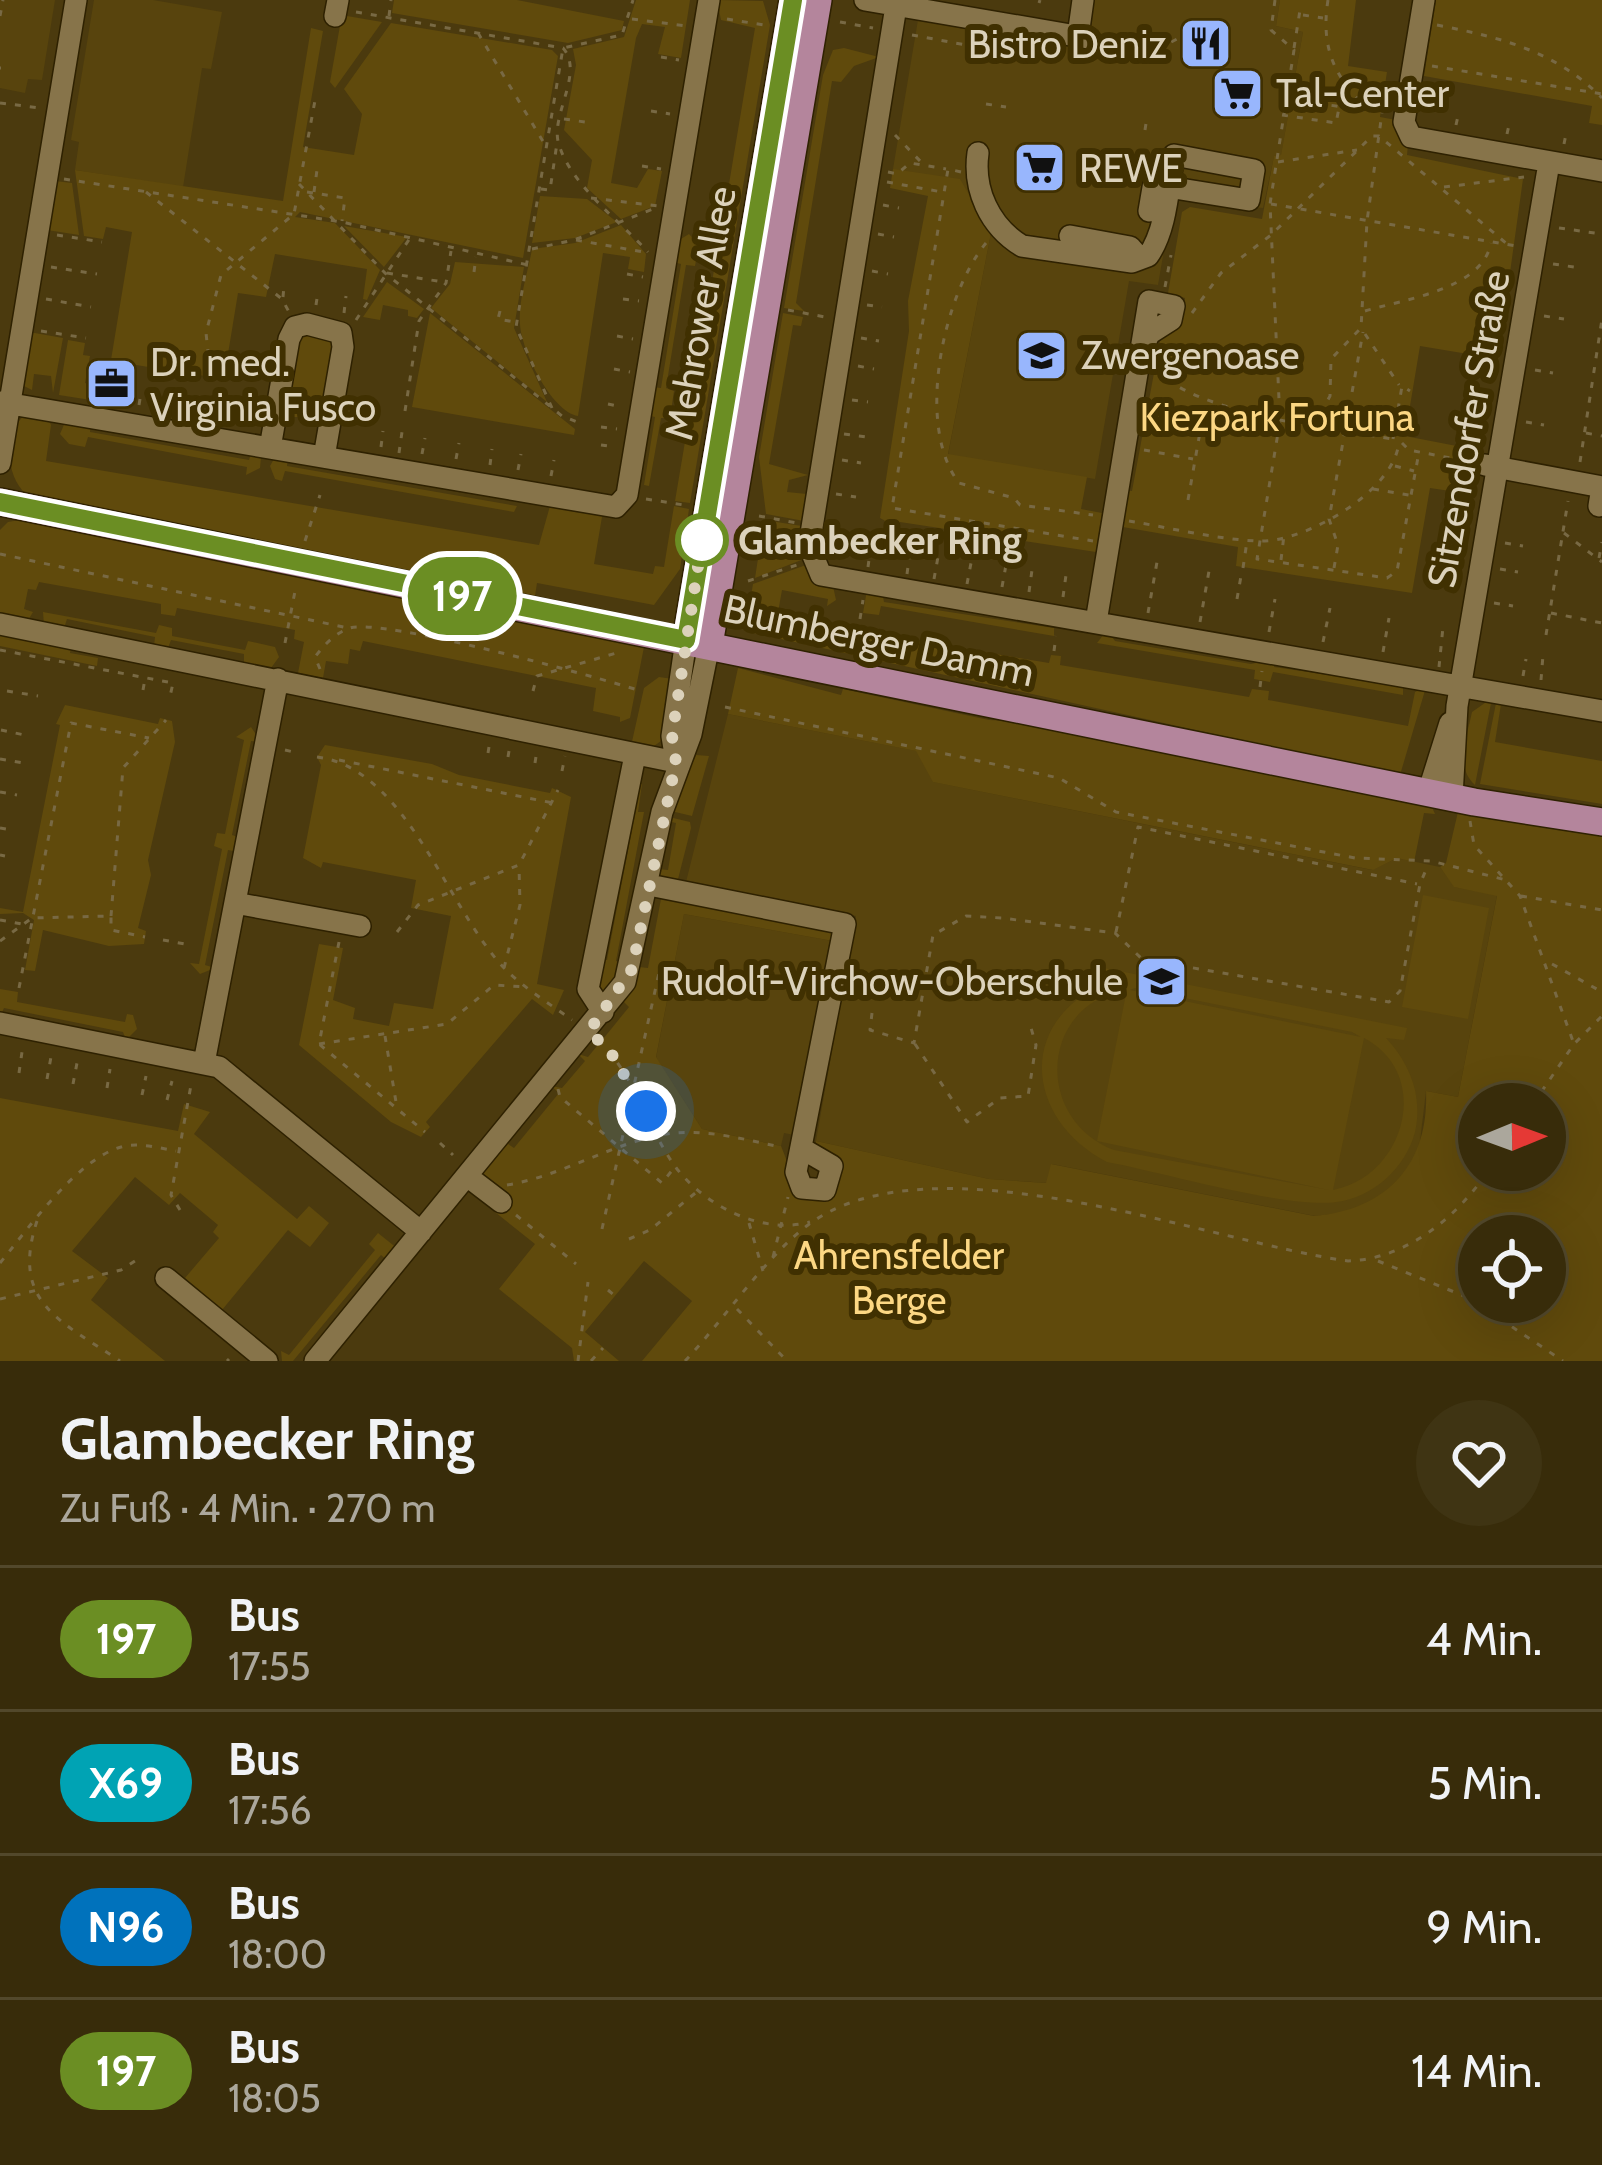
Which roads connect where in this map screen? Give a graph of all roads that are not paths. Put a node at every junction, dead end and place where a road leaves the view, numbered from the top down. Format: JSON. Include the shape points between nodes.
{"nodes":[{"id":1,"x":76,"y":0,"type":"edge"},
{"id":2,"x":793,"y":0,"type":"edge"},
{"id":3,"x":818,"y":0,"type":"edge"},
{"id":4,"x":865,"y":0,"type":"edge"},
{"id":5,"x":1083,"y":0,"type":"edge"},
{"id":6,"x":903,"y":4,"type":"edge"},
{"id":7,"x":714,"y":7,"type":"edge"},
{"id":8,"x":1422,"y":11,"type":"edge"},
{"id":9,"x":976,"y":163,"type":"road end"},
{"id":10,"x":1549,"y":163,"type":"junction"},
{"id":11,"x":1157,"y":164,"type":"dead end"},
{"id":12,"x":1602,"y":171,"type":"edge"},
{"id":13,"x":1168,"y":187,"type":"dead end"},
{"id":14,"x":1070,"y":236,"type":"dead end"},
{"id":15,"x":1141,"y":261,"type":"junction"},
{"id":16,"x":1140,"y":355,"type":"dead end"},
{"id":17,"x":4,"y":402,"type":"edge"},
{"id":18,"x":270,"y":448,"type":"junction"},
{"id":19,"x":325,"y":457,"type":"junction"},
{"id":20,"x":0,"y":463,"type":"edge"},
{"id":21,"x":1492,"y":467,"type":"junction"},
{"id":22,"x":1600,"y":496,"type":"edge"},
{"id":23,"x":0,"y":502,"type":"edge"},
{"id":24,"x":1096,"y":622,"type":"junction"},
{"id":25,"x":0,"y":624,"type":"edge"},
{"id":26,"x":697,"y":642,"type":"junction"},
{"id":27,"x":278,"y":679,"type":"junction"},
{"id":28,"x":1459,"y":695,"type":"junction"},
{"id":29,"x":1602,"y":711,"type":"edge"},
{"id":30,"x":634,"y":754,"type":"junction"},
{"id":31,"x":676,"y":762,"type":"junction"},
{"id":32,"x":1450,"y":801,"type":"junction"},
{"id":33,"x":1602,"y":822,"type":"edge"},
{"id":34,"x":649,"y":885,"type":"junction"},
{"id":35,"x":236,"y":903,"type":"junction"},
{"id":36,"x":352,"y":924,"type":"road end"},
{"id":37,"x":603,"y":1012,"type":"junction"},
{"id":38,"x":0,"y":1023,"type":"edge"},
{"id":39,"x":204,"y":1063,"type":"junction"},
{"id":40,"x":801,"y":1149,"type":"road end"},
{"id":41,"x":416,"y":1242,"type":"junction"},
{"id":42,"x":166,"y":1277,"type":"dead end"},
{"id":43,"x":266,"y":1361,"type":"edge"},
{"id":44,"x":315,"y":1361,"type":"edge"}],
"edges":[{"from":1,"to":17,"type":"street"},
{"from":2,"to":26,"type":"main road","name":"Mehrower Allee"},
{"from":3,"to":26,"type":"main road","name":"Mehrower Allee"},
{"from":4,"to":6,"type":"street"},
{"from":5,"to":6,"type":"street","via":[[1083,37]]},
{"from":6,"to":24,"type":"street","name":"Blumberger Damm","via":[[892,32],[807,561],[820,575],[865,586]]},
{"from":7,"to":19,"type":"street","name":"Mehrower Allee","via":[[622,501]]},
{"from":8,"to":10,"type":"street","via":[[1404,122],[1411,137]]},
{"from":9,"to":15,"type":"street","via":[[1001,230],[1022,246]]},
{"from":10,"to":12,"type":"street"},
{"from":10,"to":21,"type":"street","name":"Sitzendorfer Straße","via":[[1544,257]]},
{"from":11,"to":15,"type":"street"},
{"from":13,"to":15,"type":"street","via":[[1157,242]]},
{"from":14,"to":15,"type":"street","via":[[1130,247]]},
{"from":16,"to":24,"type":"street"},
{"from":17,"to":18,"type":"street"},
{"from":17,"to":20,"type":"street"},
{"from":18,"to":19,"type":"street"},
{"from":18,"to":19,"type":"street","via":[[295,327],[331,327],[343,347]]},
{"from":21,"to":22,"type":"street"},
{"from":21,"to":28,"type":"street","name":"Sitzendorfer Straße"},
{"from":23,"to":26,"type":"main road","name":"Blumberger Damm"},
{"from":24,"to":28,"type":"street","name":"Blumberger Damm"},
{"from":25,"to":27,"type":"street"},
{"from":26,"to":31,"type":"street","via":[[672,736]]},
{"from":26,"to":32,"type":"main road","name":"Blumberger Damm"},
{"from":27,"to":30,"type":"street"},
{"from":27,"to":35,"type":"street"},
{"from":28,"to":29,"type":"street","name":"Blumberger Damm"},
{"from":28,"to":32,"type":"street","name":"Sitzendorfer Straße","via":[[1446,758]]},
{"from":30,"to":31,"type":"street"},
{"from":30,"to":37,"type":"street","via":[[588,989]]},
{"from":31,"to":34,"type":"street"},
{"from":32,"to":33,"type":"main road","name":"Blumberger Damm"},
{"from":34,"to":37,"type":"street","via":[[632,969]]},
{"from":34,"to":40,"type":"street","via":[[845,924]]},
{"from":35,"to":36,"type":"street"},
{"from":35,"to":39,"type":"street"},
{"from":37,"to":41,"type":"street","via":[[484,1189]]},
{"from":38,"to":39,"type":"street"},
{"from":39,"to":41,"type":"street","via":[[233,1077]]},
{"from":41,"to":44,"type":"street"},
{"from":42,"to":43,"type":"street"}]}
